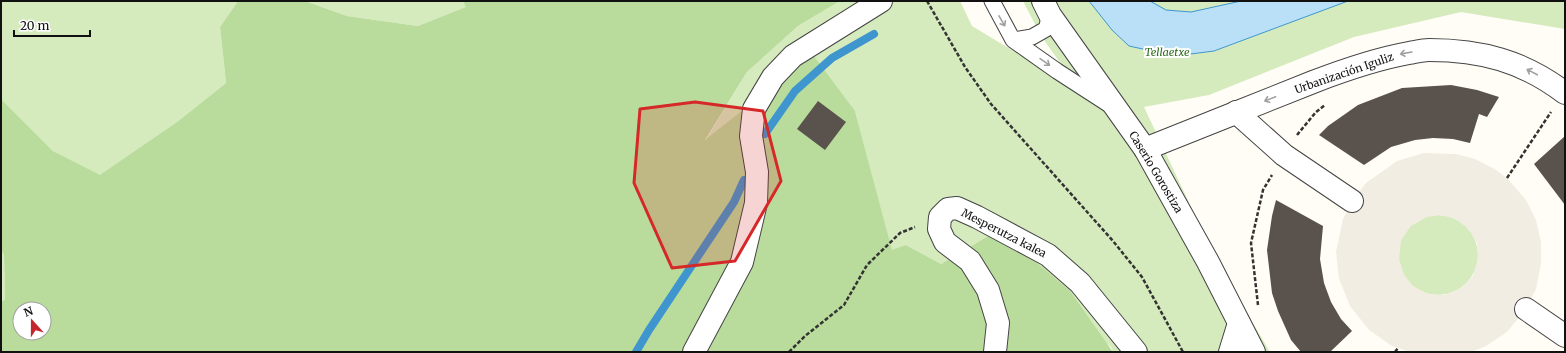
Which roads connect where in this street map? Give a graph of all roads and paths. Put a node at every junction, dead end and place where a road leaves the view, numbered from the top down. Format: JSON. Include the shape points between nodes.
{"nodes":[{"id":1,"x":881,"y":1,"type":"edge"},
{"id":2,"x":927,"y":1,"type":"edge"},
{"id":3,"x":992,"y":1,"type":"edge"},
{"id":4,"x":1047,"y":8,"type":"edge"},
{"id":5,"x":1013,"y":40,"type":"junction"},
{"id":6,"x":1559,"y":100,"type":"edge"},
{"id":7,"x":1118,"y":111,"type":"junction"},
{"id":8,"x":1236,"y":112,"type":"junction"},
{"id":9,"x":1145,"y":149,"type":"junction"},
{"id":10,"x":1507,"y":178,"type":"dead end"},
{"id":11,"x":1352,"y":201,"type":"dead end"},
{"id":12,"x":940,"y":217,"type":"junction"},
{"id":13,"x":1526,"y":309,"type":"dead end"},
{"id":14,"x":1239,"y":322,"type":"junction"},
{"id":15,"x":1565,"y":336,"type":"edge"},
{"id":16,"x":1398,"y":348,"type":"dead end"},
{"id":17,"x":694,"y":352,"type":"edge"},
{"id":18,"x":789,"y":352,"type":"edge"},
{"id":19,"x":996,"y":352,"type":"edge"},
{"id":20,"x":1136,"y":352,"type":"edge"},
{"id":21,"x":1183,"y":352,"type":"edge"},
{"id":22,"x":1230,"y":352,"type":"edge"},
{"id":23,"x":1254,"y":352,"type":"edge"},
{"id":24,"x":1395,"y":352,"type":"edge"}],
"edges":[{"from":1,"to":17,"type":"street","via":[[792,56],[773,77],[754,109],[751,136],[757,172],[756,203],[742,262]]},
{"from":2,"to":21,"type":"path","via":[[965,67],[991,104],[1142,277]]},
{"from":3,"to":5,"type":"lane","one_way":true},
{"from":4,"to":5,"type":"lane","via":[[1046,29],[1032,37]]},
{"from":4,"to":7,"type":"street","name":"Caserio Gorostiza"},
{"from":5,"to":7,"type":"lane","one_way":true},
{"from":6,"to":8,"type":"street","name":"Urbanización Iguliz","one_way":true,"via":[[1551,82],[1523,67],[1472,52],[1428,50],[1389,56],[1345,70]]},
{"from":6,"to":10,"type":"path"},
{"from":7,"to":9,"type":"street","name":"Caserio Gorostiza"},
{"from":8,"to":9,"type":"street","name":"Urbanización Iguliz"},
{"from":8,"to":11,"type":"street","via":[[1284,155]]},
{"from":9,"to":14,"type":"street","name":"Caserio Gorostiza"},
{"from":12,"to":18,"type":"path","via":[[900,233],[867,265],[844,305]]},
{"from":12,"to":19,"type":"street","via":[[939,229],[945,242],[970,261],[988,290],[998,323]]},
{"from":12,"to":20,"type":"street","name":"Mesperutza kalea","via":[[948,209],[957,208],[1048,255],[1080,283]]},
{"from":13,"to":15,"type":"street"},
{"from":14,"to":22,"type":"street"},
{"from":14,"to":23,"type":"street","name":"Caserio Gorostiza"},
{"from":16,"to":24,"type":"path"}]}
